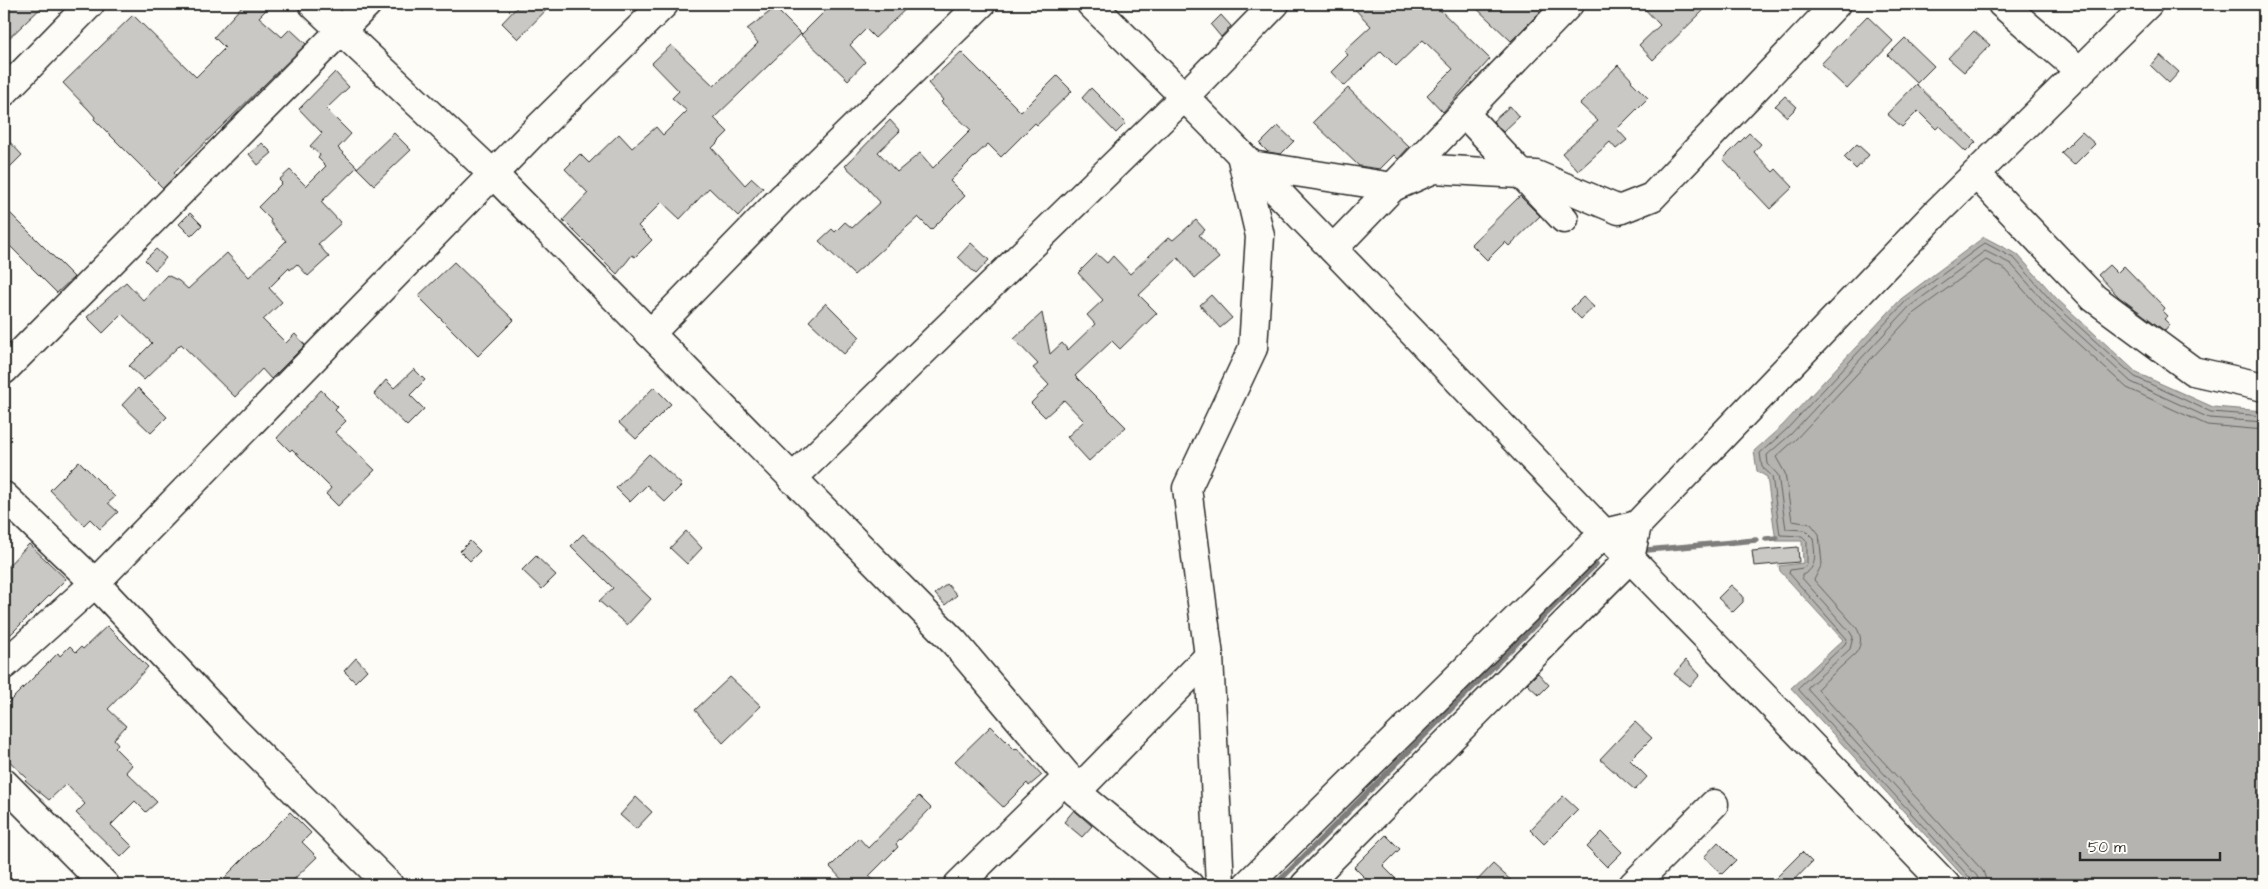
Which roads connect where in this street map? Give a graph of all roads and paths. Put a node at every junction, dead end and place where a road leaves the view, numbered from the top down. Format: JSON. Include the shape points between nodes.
{"nodes":[{"id":1,"x":90,"y":4,"type":"edge"},
{"id":2,"x":313,"y":4,"type":"edge"},
{"id":3,"x":367,"y":4,"type":"edge"},
{"id":4,"x":664,"y":4,"type":"edge"},
{"id":5,"x":981,"y":4,"type":"edge"},
{"id":6,"x":1091,"y":4,"type":"edge"},
{"id":7,"x":1276,"y":4,"type":"edge"},
{"id":8,"x":1569,"y":4,"type":"edge"},
{"id":9,"x":1836,"y":4,"type":"edge"},
{"id":10,"x":2002,"y":4,"type":"edge"},
{"id":11,"x":2148,"y":4,"type":"edge"},
{"id":12,"x":340,"y":30,"type":"junction"},
{"id":13,"x":2081,"y":72,"type":"junction"},
{"id":14,"x":4,"y":92,"type":"edge"},
{"id":15,"x":1184,"y":96,"type":"junction"},
{"id":16,"x":1464,"y":113,"type":"junction"},
{"id":17,"x":1246,"y":159,"type":"junction"},
{"id":18,"x":493,"y":174,"type":"junction"},
{"id":19,"x":1976,"y":174,"type":"junction"},
{"id":20,"x":1522,"y":175,"type":"junction"},
{"id":21,"x":1393,"y":187,"type":"junction"},
{"id":22,"x":1564,"y":219,"type":"dead end"},
{"id":23,"x":1334,"y":249,"type":"junction"},
{"id":24,"x":650,"y":334,"type":"junction"},
{"id":25,"x":4,"y":370,"type":"edge"},
{"id":26,"x":2264,"y":388,"type":"edge"},
{"id":27,"x":792,"y":479,"type":"junction"},
{"id":28,"x":4,"y":496,"type":"edge"},
{"id":29,"x":1637,"y":525,"type":"junction"},
{"id":30,"x":1604,"y":533,"type":"junction"},
{"id":31,"x":1630,"y":558,"type":"junction"},
{"id":32,"x":95,"y":583,"type":"junction"},
{"id":33,"x":1209,"y":656,"type":"junction"},
{"id":34,"x":4,"y":665,"type":"edge"},
{"id":35,"x":4,"y":784,"type":"edge"},
{"id":36,"x":1072,"y":784,"type":"junction"},
{"id":37,"x":1714,"y":804,"type":"dead end"},
{"id":38,"x":1938,"y":882,"type":"edge"},
{"id":39,"x":105,"y":885,"type":"edge"},
{"id":40,"x":389,"y":885,"type":"edge"},
{"id":41,"x":958,"y":885,"type":"edge"},
{"id":42,"x":1189,"y":885,"type":"edge"},
{"id":43,"x":1220,"y":885,"type":"edge"},
{"id":44,"x":1247,"y":885,"type":"edge"},
{"id":45,"x":1306,"y":885,"type":"edge"},
{"id":46,"x":1633,"y":885,"type":"edge"}],
"edges":[{"from":1,"to":14,"type":"street"},
{"from":2,"to":12,"type":"street"},
{"from":3,"to":12,"type":"street"},
{"from":4,"to":18,"type":"street"},
{"from":5,"to":24,"type":"street"},
{"from":6,"to":15,"type":"street"},
{"from":7,"to":15,"type":"street"},
{"from":8,"to":16,"type":"street"},
{"from":9,"to":20,"type":"street","via":[[1652,197],[1618,210],[1536,176]]},
{"from":10,"to":13,"type":"street"},
{"from":11,"to":13,"type":"street"},
{"from":12,"to":18,"type":"street"},
{"from":12,"to":25,"type":"street"},
{"from":13,"to":19,"type":"street"},
{"from":15,"to":17,"type":"street"},
{"from":15,"to":27,"type":"street"},
{"from":16,"to":20,"type":"street"},
{"from":16,"to":21,"type":"street"},
{"from":17,"to":21,"type":"street"},
{"from":17,"to":23,"type":"street"},
{"from":17,"to":33,"type":"street","via":[[1260,236],[1253,348],[1187,488]]},
{"from":18,"to":24,"type":"street"},
{"from":18,"to":32,"type":"street"},
{"from":19,"to":26,"type":"street","via":[[2094,298],[2193,371]]},
{"from":19,"to":29,"type":"street"},
{"from":20,"to":21,"type":"street","via":[[1434,169]]},
{"from":20,"to":22,"type":"street"},
{"from":21,"to":23,"type":"street"},
{"from":23,"to":30,"type":"street"},
{"from":24,"to":27,"type":"street"},
{"from":27,"to":36,"type":"street","via":[[954,642]]},
{"from":28,"to":32,"type":"street"},
{"from":29,"to":30,"type":"street"},
{"from":29,"to":31,"type":"street"},
{"from":30,"to":31,"type":"street"},
{"from":30,"to":44,"type":"street"},
{"from":31,"to":38,"type":"street"},
{"from":31,"to":45,"type":"street"},
{"from":32,"to":34,"type":"street"},
{"from":32,"to":40,"type":"street","via":[[232,728]]},
{"from":33,"to":36,"type":"street"},
{"from":33,"to":43,"type":"street"},
{"from":35,"to":39,"type":"street"},
{"from":36,"to":41,"type":"street"},
{"from":36,"to":42,"type":"street"},
{"from":37,"to":46,"type":"street"}]}
